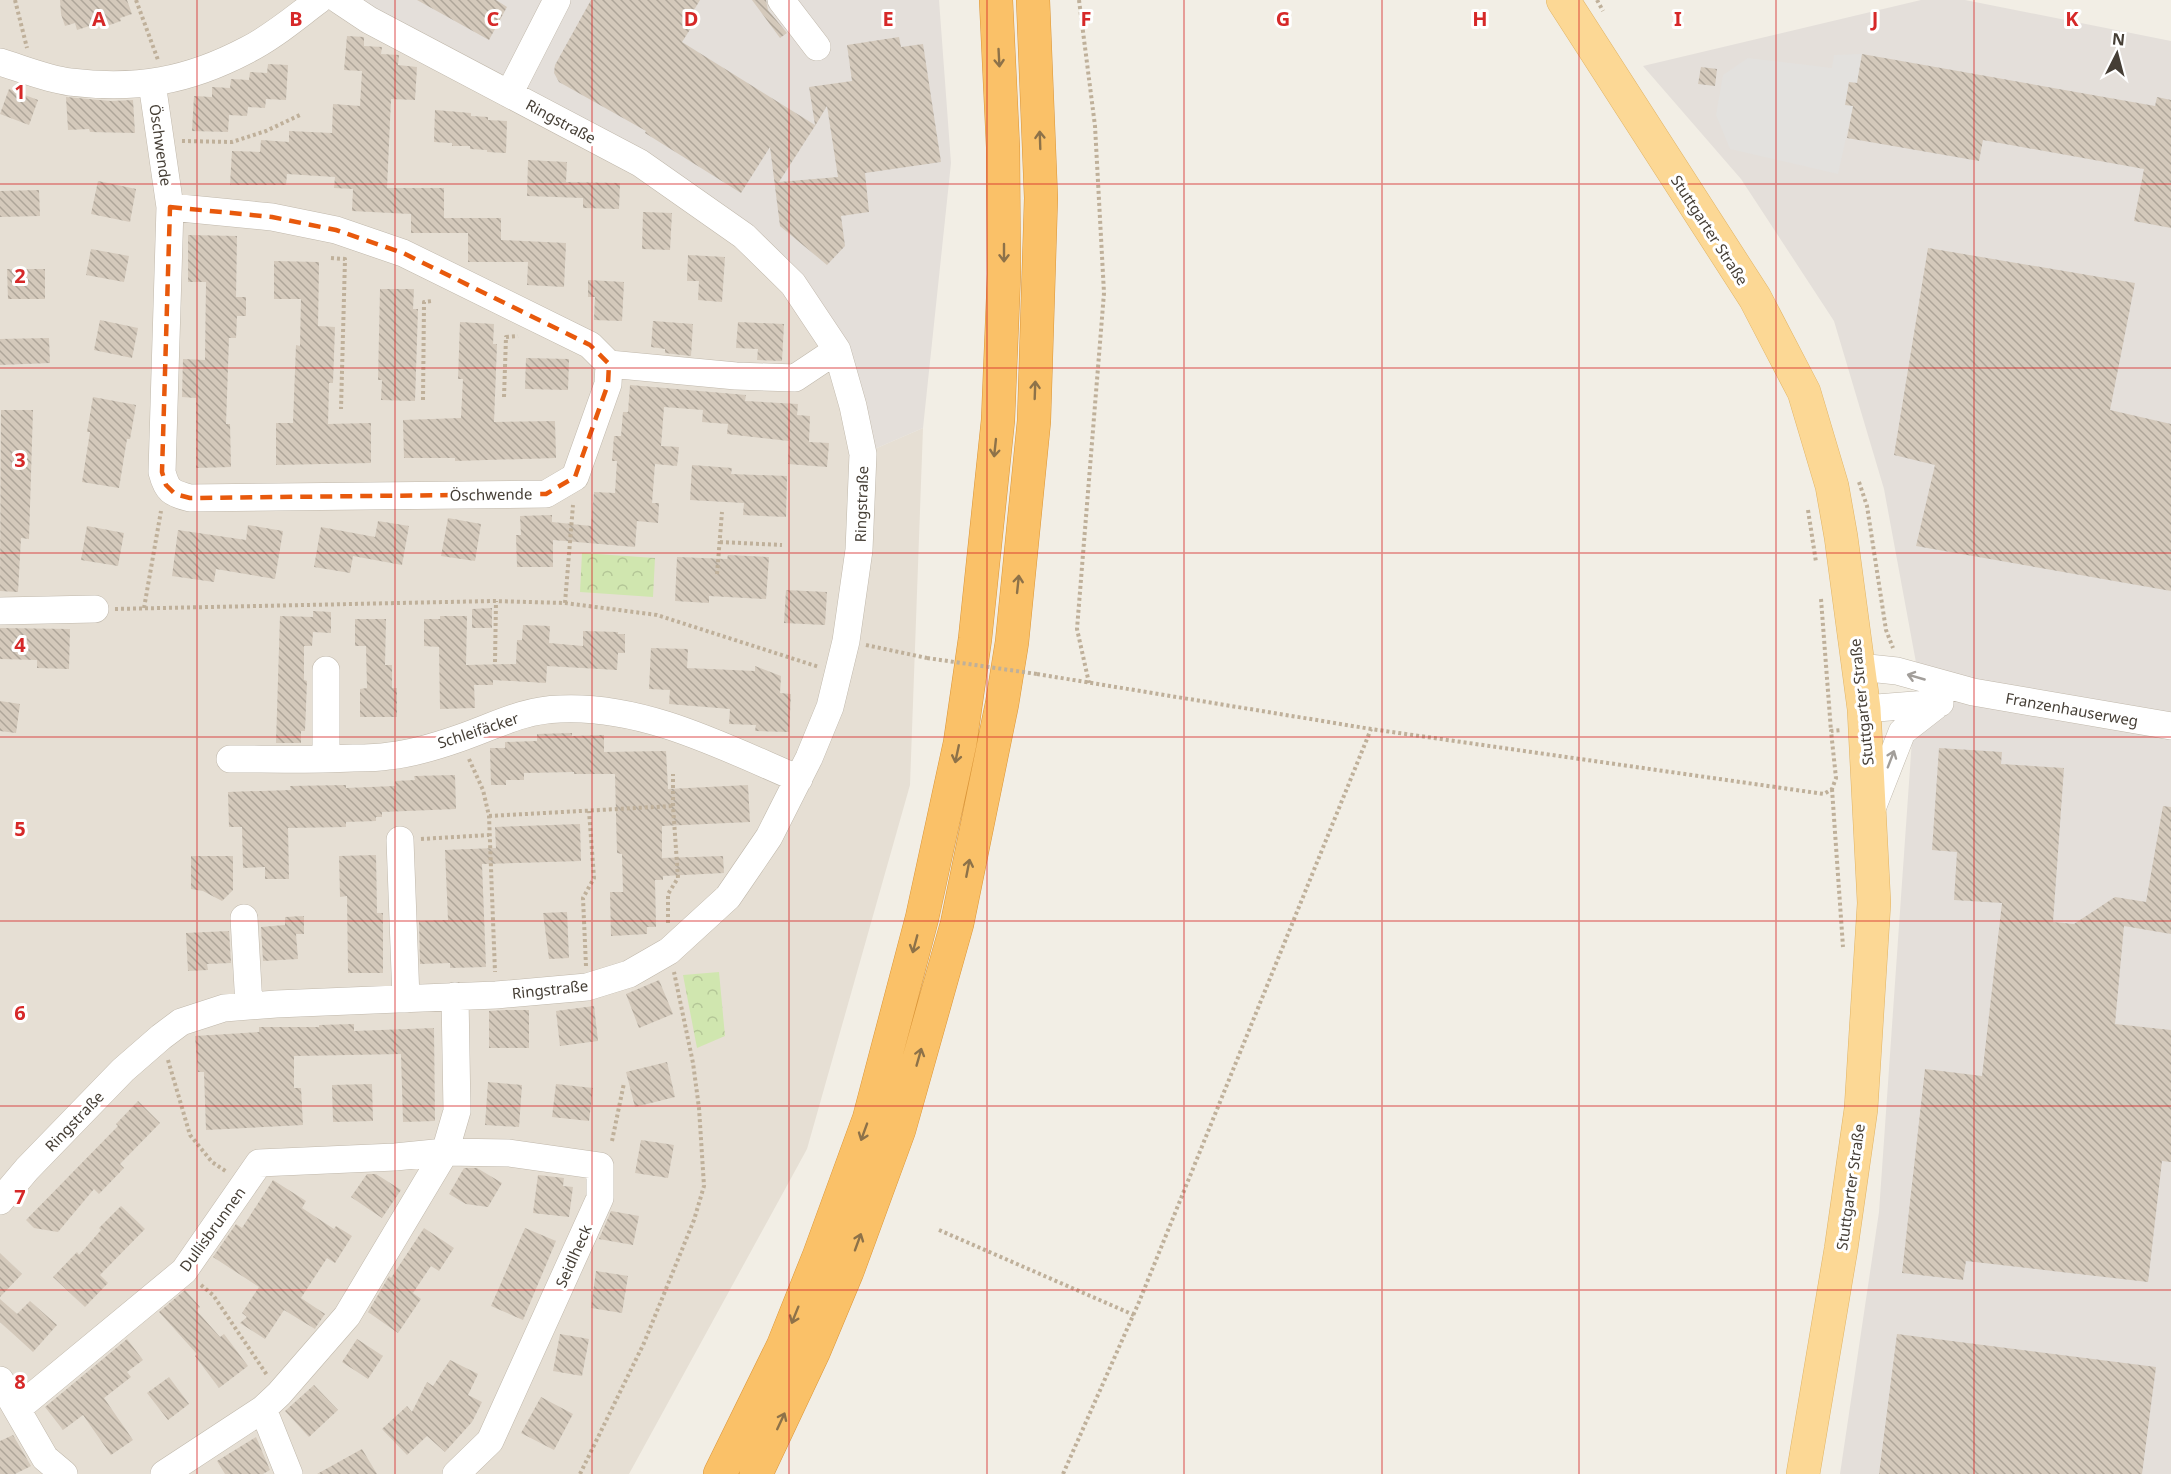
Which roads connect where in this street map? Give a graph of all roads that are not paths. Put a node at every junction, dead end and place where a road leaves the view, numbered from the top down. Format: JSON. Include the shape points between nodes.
{"nodes":[{"id":1,"x":319,"y":0,"type":"edge"},
{"id":2,"x":339,"y":0,"type":"edge"},
{"id":3,"x":558,"y":0,"type":"edge"},
{"id":4,"x":781,"y":0,"type":"edge"},
{"id":5,"x":996,"y":0,"type":"edge"},
{"id":6,"x":1033,"y":0,"type":"edge"},
{"id":7,"x":1563,"y":0,"type":"edge"},
{"id":8,"x":818,"y":47,"type":"dead end"},
{"id":9,"x":0,"y":62,"type":"edge"},
{"id":10,"x":159,"y":82,"type":"junction"},
{"id":11,"x":509,"y":94,"type":"junction"},
{"id":12,"x":170,"y":207,"type":"junction"},
{"id":13,"x":837,"y":350,"type":"junction"},
{"id":14,"x":609,"y":364,"type":"junction"},
{"id":15,"x":95,"y":609,"type":"road end"},
{"id":16,"x":0,"y":611,"type":"edge"},
{"id":17,"x":1859,"y":668,"type":"junction"},
{"id":18,"x":326,"y":670,"type":"dead end"},
{"id":19,"x":1973,"y":692,"type":"junction"},
{"id":20,"x":1938,"y":704,"type":"junction"},
{"id":21,"x":1864,"y":719,"type":"junction"},
{"id":22,"x":2171,"y":726,"type":"edge"},
{"id":23,"x":230,"y":759,"type":"dead end"},
{"id":24,"x":326,"y":759,"type":"junction"},
{"id":25,"x":799,"y":778,"type":"junction"},
{"id":26,"x":1870,"y":814,"type":"junction"},
{"id":27,"x":400,"y":840,"type":"road end"},
{"id":28,"x":244,"y":918,"type":"dead end"},
{"id":29,"x":456,"y":996,"type":"junction"},
{"id":30,"x":406,"y":999,"type":"junction"},
{"id":31,"x":249,"y":1006,"type":"junction"},
{"id":32,"x":445,"y":1152,"type":"junction"},
{"id":33,"x":0,"y":1201,"type":"edge"},
{"id":34,"x":0,"y":1380,"type":"edge"},
{"id":35,"x":271,"y":1402,"type":"junction"},
{"id":36,"x":17,"y":1409,"type":"junction"},
{"id":37,"x":64,"y":1474,"type":"edge"},
{"id":38,"x":164,"y":1474,"type":"edge"},
{"id":39,"x":289,"y":1474,"type":"edge"},
{"id":40,"x":456,"y":1474,"type":"edge"},
{"id":41,"x":720,"y":1474,"type":"edge"},
{"id":42,"x":756,"y":1474,"type":"edge"},
{"id":43,"x":1803,"y":1474,"type":"edge"}],
"edges":[{"from":1,"to":10,"type":"street","via":[[248,49],[190,75]]},
{"from":2,"to":11,"type":"street","name":"Ringstraße"},
{"from":3,"to":11,"type":"street"},
{"from":4,"to":8,"type":"street"},
{"from":5,"to":41,"type":"highway","one_way":true,"via":[[1004,263],[998,420],[960,742],[922,918],[869,1119],[783,1346]]},
{"from":42,"to":6,"type":"highway","one_way":true,"via":[[847,1272],[899,1130],[957,924],[1002,704],[1012,642],[1035,398],[1041,198]]},
{"from":7,"to":17,"type":"main road","name":"Stuttgarter Straße","via":[[1755,298],[1804,392],[1832,486]]},
{"from":9,"to":10,"type":"street","via":[[69,81]]},
{"from":10,"to":12,"type":"street","name":"Öschwende","via":[[160,141]]},
{"from":11,"to":13,"type":"street","name":"Ringstraße","via":[[640,163],[744,236],[793,284]]},
{"from":12,"to":14,"type":"street","name":"Öschwende","via":[[282,219],[336,230],[403,253],[591,345]]},
{"from":12,"to":14,"type":"street","name":"Öschwende","via":[[162,472],[166,485],[175,494],[190,498],[546,494],[575,477],[608,384]]},
{"from":13,"to":14,"type":"street","via":[[795,378]]},
{"from":13,"to":25,"type":"street","name":"Ringstraße","via":[[863,454],[859,550],[839,674],[830,707]]},
{"from":15,"to":16,"type":"street"},
{"from":19,"to":17,"type":"street","name":"Franzenhauserweg","one_way":true,"via":[[1897,671]]},
{"from":17,"to":21,"type":"main road","name":"Stuttgarter Straße"},
{"from":18,"to":24,"type":"street"},
{"from":19,"to":20,"type":"street","name":"Franzenhauserweg"},
{"from":19,"to":22,"type":"street","name":"Franzenhauserweg"},
{"from":20,"to":21,"type":"street","name":"Franzenhauserweg"},
{"from":26,"to":20,"type":"street","one_way":true,"via":[[1902,732]]},
{"from":21,"to":26,"type":"main road","name":"Stuttgarter Straße"},
{"from":23,"to":24,"type":"street","name":"Schleifäcker"},
{"from":24,"to":25,"type":"street","name":"Schleifäcker","via":[[390,756],[460,738],[512,716],[583,709],[676,729]]},
{"from":25,"to":29,"type":"street","name":"Ringstraße","via":[[769,837],[728,897],[669,951],[628,974],[587,987]]},
{"from":26,"to":43,"type":"main road","name":"Stuttgarter Straße","via":[[1874,903],[1861,1109]]},
{"from":27,"to":30,"type":"street"},
{"from":28,"to":31,"type":"street"},
{"from":29,"to":30,"type":"street","name":"Ringstraße"},
{"from":29,"to":32,"type":"street","via":[[457,1111]]},
{"from":30,"to":31,"type":"street","name":"Ringstraße"},
{"from":31,"to":33,"type":"street","name":"Ringstraße","via":[[209,1012],[181,1022],[161,1037],[123,1071]]},
{"from":32,"to":35,"type":"street","via":[[348,1316]]},
{"from":32,"to":36,"type":"street","name":"Dullisbrunnen","via":[[259,1163],[184,1271]]},
{"from":32,"to":40,"type":"street","name":"Seidlheck","via":[[508,1153],[600,1166],[600,1197],[490,1441]]},
{"from":34,"to":36,"type":"street"},
{"from":35,"to":38,"type":"street"},
{"from":35,"to":39,"type":"street"},
{"from":36,"to":37,"type":"street","via":[[45,1458]]}]}
